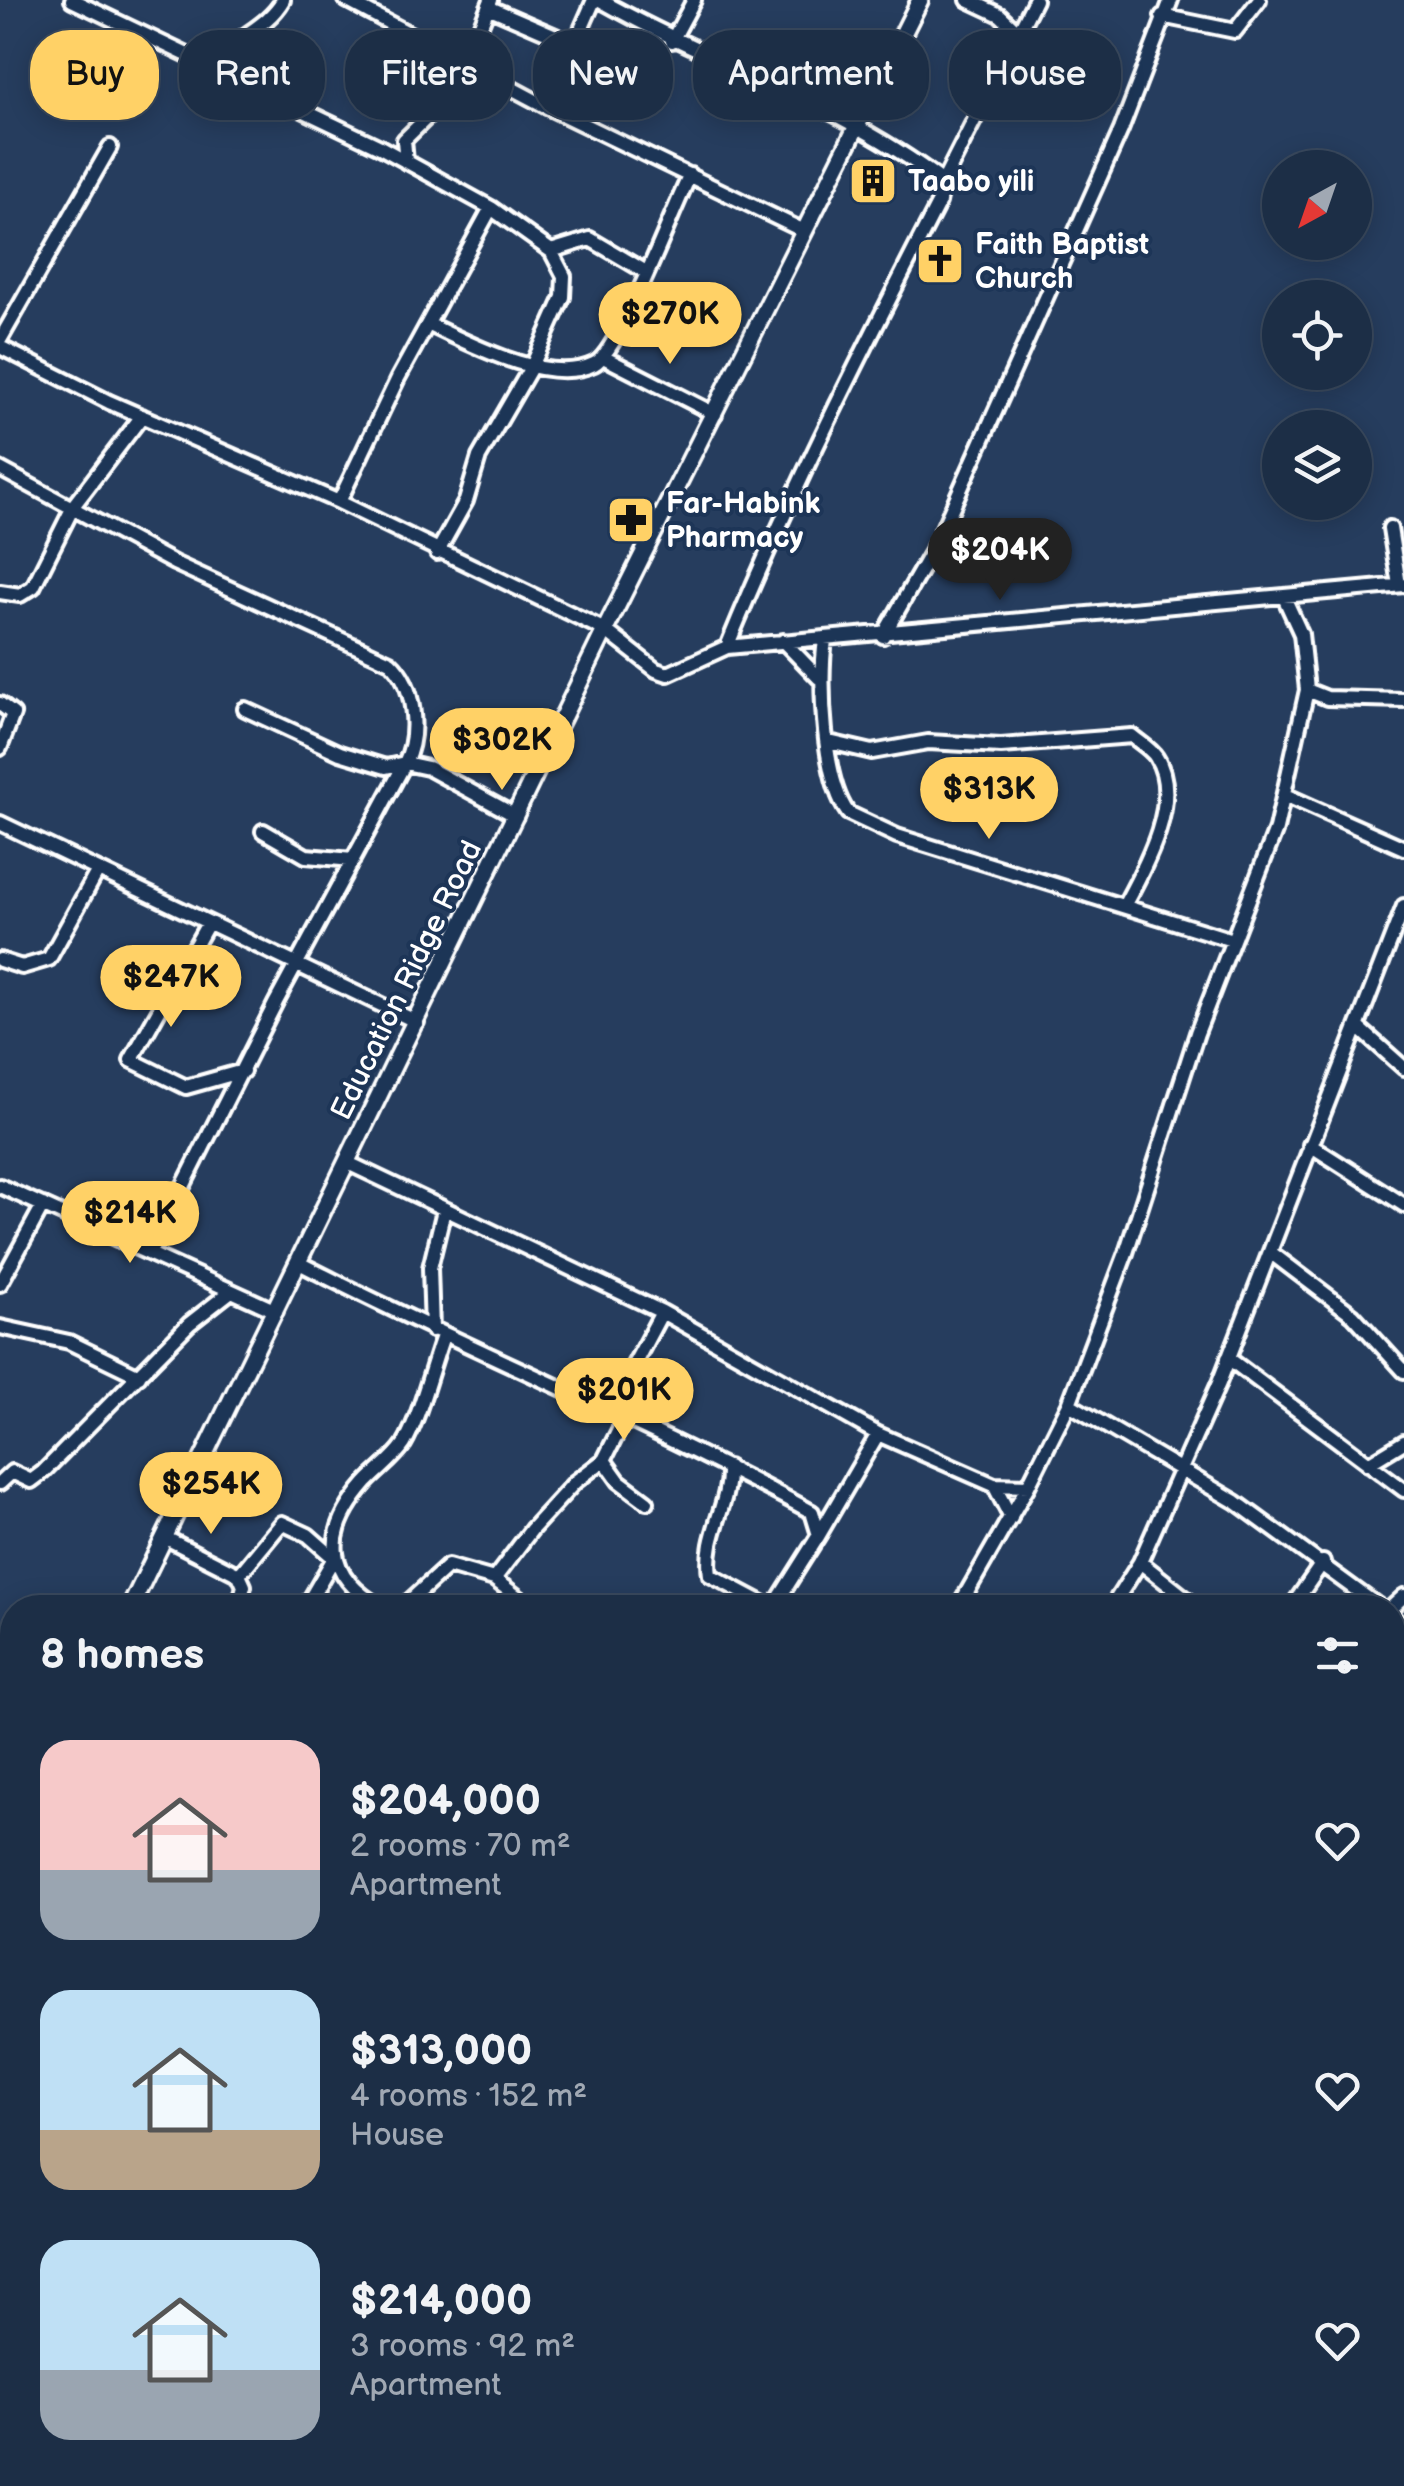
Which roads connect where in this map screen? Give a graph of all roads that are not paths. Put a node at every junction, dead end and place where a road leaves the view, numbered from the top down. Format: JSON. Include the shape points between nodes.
{"nodes":[{"id":1,"x":72,"y":0,"type":"edge"},
{"id":2,"x":282,"y":0,"type":"edge"},
{"id":3,"x":348,"y":0,"type":"edge"},
{"id":4,"x":598,"y":0,"type":"edge"},
{"id":5,"x":694,"y":0,"type":"edge"},
{"id":6,"x":920,"y":0,"type":"edge"},
{"id":7,"x":968,"y":0,"type":"edge"},
{"id":8,"x":1034,"y":0,"type":"edge"},
{"id":9,"x":1171,"y":0,"type":"edge"},
{"id":10,"x":1259,"y":0,"type":"edge"},
{"id":11,"x":490,"y":4,"type":"edge"},
{"id":12,"x":1162,"y":16,"type":"junction"},
{"id":13,"x":259,"y":30,"type":"edge"},
{"id":14,"x":407,"y":30,"type":"edge"},
{"id":15,"x":481,"y":30,"type":"edge"},
{"id":16,"x":545,"y":30,"type":"edge"},
{"id":17,"x":582,"y":30,"type":"edge"},
{"id":18,"x":652,"y":30,"type":"edge"},
{"id":19,"x":1017,"y":30,"type":"edge"},
{"id":20,"x":1020,"y":30,"type":"edge"},
{"id":21,"x":673,"y":39,"type":"edge"},
{"id":22,"x":673,"y":41,"type":"edge"},
{"id":23,"x":179,"y":49,"type":"edge"},
{"id":24,"x":325,"y":120,"type":"edge"},
{"id":25,"x":424,"y":120,"type":"edge"},
{"id":26,"x":574,"y":120,"type":"edge"},
{"id":27,"x":974,"y":120,"type":"edge"},
{"id":28,"x":860,"y":127,"type":"junction"},
{"id":29,"x":404,"y":140,"type":"junction"},
{"id":30,"x":110,"y":147,"type":"dead end"},
{"id":31,"x":380,"y":147,"type":"junction"},
{"id":32,"x":406,"y":162,"type":"junction"},
{"id":33,"x":690,"y":175,"type":"junction"},
{"id":34,"x":943,"y":182,"type":"junction"},
{"id":35,"x":491,"y":208,"type":"junction"},
{"id":36,"x":804,"y":232,"type":"junction"},
{"id":37,"x":551,"y":252,"type":"junction"},
{"id":38,"x":646,"y":272,"type":"junction"},
{"id":39,"x":428,"y":324,"type":"junction"},
{"id":40,"x":0,"y":343,"type":"edge"},
{"id":41,"x":605,"y":358,"type":"junction"},
{"id":42,"x":534,"y":364,"type":"junction"},
{"id":43,"x":715,"y":414,"type":"junction"},
{"id":44,"x":142,"y":416,"type":"junction"},
{"id":45,"x":0,"y":469,"type":"edge"},
{"id":46,"x":340,"y":502,"type":"junction"},
{"id":47,"x":74,"y":505,"type":"junction"},
{"id":48,"x":1390,"y":528,"type":"dead end"},
{"id":49,"x":436,"y":553,"type":"junction"},
{"id":50,"x":1402,"y":585,"type":"edge"},
{"id":51,"x":0,"y":592,"type":"edge"},
{"id":52,"x":1284,"y":597,"type":"junction"},
{"id":53,"x":605,"y":630,"type":"junction"},
{"id":54,"x":883,"y":636,"type":"junction"},
{"id":55,"x":825,"y":640,"type":"junction"},
{"id":56,"x":783,"y":641,"type":"junction"},
{"id":57,"x":727,"y":647,"type":"junction"},
{"id":58,"x":819,"y":678,"type":"junction"},
{"id":59,"x":1307,"y":690,"type":"junction"},
{"id":60,"x":1404,"y":700,"type":"edge"},
{"id":61,"x":0,"y":704,"type":"edge"},
{"id":62,"x":245,"y":709,"type":"dead end"},
{"id":63,"x":829,"y":742,"type":"junction"},
{"id":64,"x":0,"y":748,"type":"edge"},
{"id":65,"x":405,"y":762,"type":"junction"},
{"id":66,"x":1287,"y":796,"type":"junction"},
{"id":67,"x":516,"y":816,"type":"junction"},
{"id":68,"x":0,"y":823,"type":"edge"},
{"id":69,"x":263,"y":830,"type":"dead end"},
{"id":70,"x":1404,"y":848,"type":"edge"},
{"id":71,"x":353,"y":860,"type":"junction"},
{"id":72,"x":98,"y":872,"type":"junction"},
{"id":73,"x":1125,"y":904,"type":"junction"},
{"id":74,"x":1404,"y":906,"type":"edge"},
{"id":75,"x":207,"y":926,"type":"junction"},
{"id":76,"x":1232,"y":940,"type":"junction"},
{"id":77,"x":1389,"y":944,"type":"junction"},
{"id":78,"x":1404,"y":951,"type":"edge"},
{"id":79,"x":0,"y":960,"type":"edge"},
{"id":80,"x":300,"y":964,"type":"junction"},
{"id":81,"x":417,"y":1022,"type":"junction"},
{"id":82,"x":1358,"y":1027,"type":"junction"},
{"id":83,"x":1404,"y":1068,"type":"edge"},
{"id":84,"x":243,"y":1072,"type":"junction"},
{"id":85,"x":1310,"y":1146,"type":"junction"},
{"id":86,"x":348,"y":1163,"type":"junction"},
{"id":87,"x":0,"y":1186,"type":"edge"},
{"id":88,"x":1404,"y":1205,"type":"edge"},
{"id":89,"x":43,"y":1206,"type":"junction"},
{"id":90,"x":444,"y":1210,"type":"junction"},
{"id":91,"x":150,"y":1252,"type":"junction"},
{"id":92,"x":1270,"y":1252,"type":"junction"},
{"id":93,"x":299,"y":1264,"type":"junction"},
{"id":94,"x":0,"y":1284,"type":"edge"},
{"id":95,"x":230,"y":1292,"type":"junction"},
{"id":96,"x":276,"y":1312,"type":"junction"},
{"id":97,"x":662,"y":1312,"type":"junction"},
{"id":98,"x":0,"y":1326,"type":"edge"},
{"id":99,"x":438,"y":1333,"type":"junction"},
{"id":100,"x":1228,"y":1358,"type":"junction"},
{"id":101,"x":1404,"y":1371,"type":"edge"},
{"id":102,"x":139,"y":1376,"type":"junction"},
{"id":103,"x":1069,"y":1404,"type":"junction"},
{"id":104,"x":624,"y":1420,"type":"junction"},
{"id":105,"x":878,"y":1434,"type":"junction"},
{"id":106,"x":1404,"y":1442,"type":"edge"},
{"id":107,"x":604,"y":1460,"type":"junction"},
{"id":108,"x":1368,"y":1464,"type":"junction"},
{"id":109,"x":728,"y":1466,"type":"junction"},
{"id":110,"x":1181,"y":1466,"type":"junction"},
{"id":111,"x":0,"y":1482,"type":"edge"},
{"id":112,"x":994,"y":1486,"type":"junction"},
{"id":113,"x":1028,"y":1486,"type":"junction"},
{"id":114,"x":1404,"y":1490,"type":"edge"},
{"id":115,"x":648,"y":1502,"type":"dead end"},
{"id":116,"x":1011,"y":1518,"type":"junction"},
{"id":117,"x":819,"y":1535,"type":"junction"},
{"id":118,"x":164,"y":1537,"type":"junction"},
{"id":119,"x":334,"y":1558,"type":"junction"},
{"id":120,"x":1140,"y":1562,"type":"junction"},
{"id":121,"x":1323,"y":1562,"type":"junction"},
{"id":122,"x":239,"y":1575,"type":"junction"},
{"id":123,"x":494,"y":1579,"type":"junction"},
{"id":124,"x":136,"y":1595,"type":"edge"},
{"id":125,"x":242,"y":1595,"type":"edge"},
{"id":126,"x":313,"y":1595,"type":"edge"},
{"id":127,"x":365,"y":1595,"type":"edge"},
{"id":128,"x":416,"y":1595,"type":"edge"},
{"id":129,"x":515,"y":1595,"type":"edge"},
{"id":130,"x":748,"y":1595,"type":"edge"},
{"id":131,"x":780,"y":1595,"type":"edge"},
{"id":132,"x":966,"y":1595,"type":"edge"},
{"id":133,"x":1119,"y":1595,"type":"edge"},
{"id":134,"x":1182,"y":1595,"type":"edge"},
{"id":135,"x":1300,"y":1595,"type":"edge"},
{"id":136,"x":1365,"y":1595,"type":"edge"}],
"edges":[{"from":1,"to":23,"type":"street"},
{"from":2,"to":13,"type":"street"},
{"from":3,"to":14,"type":"street"},
{"from":4,"to":17,"type":"street"},
{"from":4,"to":18,"type":"street"},
{"from":5,"to":21,"type":"street"},
{"from":6,"to":28,"type":"main road","name":"Education Ridge Road"},
{"from":7,"to":19,"type":"street"},
{"from":8,"to":20,"type":"street"},
{"from":9,"to":12,"type":"street"},
{"from":10,"to":12,"type":"street","via":[[1235,30]]},
{"from":11,"to":15,"type":"street"},
{"from":11,"to":16,"type":"street"},
{"from":12,"to":54,"type":"street","via":[[1121,130],[936,544]]},
{"from":22,"to":28,"type":"street","via":[[778,82]]},
{"from":24,"to":31,"type":"street"},
{"from":25,"to":29,"type":"street"},
{"from":26,"to":33,"type":"street"},
{"from":27,"to":34,"type":"street"},
{"from":28,"to":34,"type":"street"},
{"from":28,"to":36,"type":"main road","name":"Education Ridge Road"},
{"from":29,"to":31,"type":"street"},
{"from":29,"to":32,"type":"street"},
{"from":30,"to":40,"type":"street"},
{"from":31,"to":32,"type":"street"},
{"from":32,"to":35,"type":"street"},
{"from":33,"to":36,"type":"street"},
{"from":33,"to":38,"type":"street"},
{"from":34,"to":57,"type":"street"},
{"from":35,"to":37,"type":"street"},
{"from":35,"to":39,"type":"street"},
{"from":36,"to":43,"type":"main road","name":"Education Ridge Road"},
{"from":37,"to":38,"type":"street","via":[[590,240]]},
{"from":37,"to":42,"type":"street","via":[[564,276],[563,298]]},
{"from":38,"to":41,"type":"street"},
{"from":39,"to":42,"type":"street","via":[[509,360]]},
{"from":39,"to":46,"type":"street"},
{"from":40,"to":44,"type":"street"},
{"from":41,"to":42,"type":"street","via":[[566,370]]},
{"from":41,"to":43,"type":"street"},
{"from":42,"to":49,"type":"street","via":[[500,413],[466,500]]},
{"from":43,"to":53,"type":"main road","name":"Education Ridge Road"},
{"from":44,"to":46,"type":"street"},
{"from":44,"to":47,"type":"street"},
{"from":45,"to":47,"type":"street"},
{"from":46,"to":49,"type":"street"},
{"from":47,"to":51,"type":"street","via":[[33,588],[20,595]]},
{"from":47,"to":65,"type":"street","via":[[174,563],[390,662],[416,726]]},
{"from":48,"to":50,"type":"street"},
{"from":49,"to":53,"type":"street"},
{"from":50,"to":52,"type":"street"},
{"from":52,"to":54,"type":"street"},
{"from":52,"to":59,"type":"street","via":[[1302,634]]},
{"from":53,"to":57,"type":"street","via":[[668,674]]},
{"from":53,"to":67,"type":"main road","name":"Education Ridge Road"},
{"from":54,"to":55,"type":"street"},
{"from":55,"to":56,"type":"street"},
{"from":55,"to":58,"type":"street"},
{"from":56,"to":57,"type":"street"},
{"from":56,"to":58,"type":"street"},
{"from":58,"to":63,"type":"street"},
{"from":59,"to":60,"type":"street","via":[[1327,698]]},
{"from":59,"to":66,"type":"street"},
{"from":61,"to":64,"type":"street","via":[[13,720]]},
{"from":62,"to":65,"type":"street","via":[[340,753],[386,767]]},
{"from":63,"to":73,"type":"street","via":[[837,799],[863,824]]},
{"from":63,"to":73,"type":"street","via":[[872,752],[928,742],[1001,746],[1132,736],[1156,757],[1164,806]]},
{"from":65,"to":67,"type":"street"},
{"from":65,"to":71,"type":"street"},
{"from":66,"to":70,"type":"street"},
{"from":66,"to":76,"type":"street"},
{"from":67,"to":81,"type":"main road","name":"Education Ridge Road"},
{"from":68,"to":72,"type":"street"},
{"from":69,"to":71,"type":"street","via":[[306,856]]},
{"from":71,"to":80,"type":"street"},
{"from":72,"to":75,"type":"street"},
{"from":72,"to":79,"type":"street","via":[[50,959],[22,967]]},
{"from":73,"to":76,"type":"street"},
{"from":74,"to":77,"type":"street"},
{"from":75,"to":80,"type":"street"},
{"from":75,"to":84,"type":"street","via":[[131,1060],[186,1086]]},
{"from":76,"to":103,"type":"street"},
{"from":77,"to":78,"type":"street"},
{"from":77,"to":82,"type":"street"},
{"from":80,"to":81,"type":"street"},
{"from":80,"to":84,"type":"street"},
{"from":81,"to":86,"type":"main road","name":"Education Ridge Road"},
{"from":82,"to":83,"type":"street"},
{"from":82,"to":85,"type":"street"},
{"from":84,"to":91,"type":"street"},
{"from":85,"to":88,"type":"street"},
{"from":85,"to":92,"type":"street"},
{"from":86,"to":90,"type":"street"},
{"from":86,"to":93,"type":"main road","name":"Education Ridge Road"},
{"from":87,"to":89,"type":"street"},
{"from":89,"to":91,"type":"street"},
{"from":89,"to":94,"type":"street"},
{"from":90,"to":97,"type":"street"},
{"from":90,"to":99,"type":"street","via":[[430,1268]]},
{"from":91,"to":95,"type":"street"},
{"from":92,"to":100,"type":"street"},
{"from":92,"to":101,"type":"street","via":[[1353,1315]]},
{"from":93,"to":96,"type":"main road","name":"Education Ridge Road"},
{"from":93,"to":99,"type":"street"},
{"from":95,"to":96,"type":"street"},
{"from":95,"to":102,"type":"street"},
{"from":96,"to":118,"type":"main road","name":"Education Ridge Road"},
{"from":97,"to":104,"type":"street","via":[[620,1390]]},
{"from":97,"to":105,"type":"street"},
{"from":98,"to":102,"type":"street","via":[[68,1342]]},
{"from":99,"to":104,"type":"street"},
{"from":99,"to":119,"type":"street","via":[[406,1440],[346,1510]]},
{"from":100,"to":108,"type":"street"},
{"from":100,"to":110,"type":"street"},
{"from":102,"to":111,"type":"street","via":[[43,1472],[31,1481],[12,1472]]},
{"from":103,"to":110,"type":"street"},
{"from":103,"to":113,"type":"street"},
{"from":104,"to":107,"type":"street"},
{"from":104,"to":109,"type":"street"},
{"from":105,"to":112,"type":"street"},
{"from":105,"to":117,"type":"street"},
{"from":106,"to":108,"type":"street"},
{"from":107,"to":115,"type":"street"},
{"from":107,"to":123,"type":"street","via":[[575,1482]]},
{"from":108,"to":114,"type":"street"},
{"from":109,"to":117,"type":"street","via":[[812,1512]]},
{"from":109,"to":130,"type":"street","via":[[729,1488],[708,1542],[710,1575]]},
{"from":110,"to":120,"type":"street"},
{"from":110,"to":121,"type":"street"},
{"from":112,"to":113,"type":"street"},
{"from":112,"to":116,"type":"street"},
{"from":113,"to":116,"type":"street"},
{"from":116,"to":132,"type":"street"},
{"from":117,"to":131,"type":"street"},
{"from":118,"to":122,"type":"street"},
{"from":118,"to":124,"type":"main road","name":"Education Ridge Road"},
{"from":119,"to":122,"type":"street","via":[[282,1523]]},
{"from":119,"to":126,"type":"street"},
{"from":119,"to":127,"type":"street","via":[[342,1577]]},
{"from":120,"to":133,"type":"street"},
{"from":120,"to":134,"type":"street"},
{"from":121,"to":135,"type":"street"},
{"from":121,"to":136,"type":"street"},
{"from":122,"to":125,"type":"street"},
{"from":123,"to":128,"type":"street","via":[[448,1566]]},
{"from":123,"to":129,"type":"street"}]}
